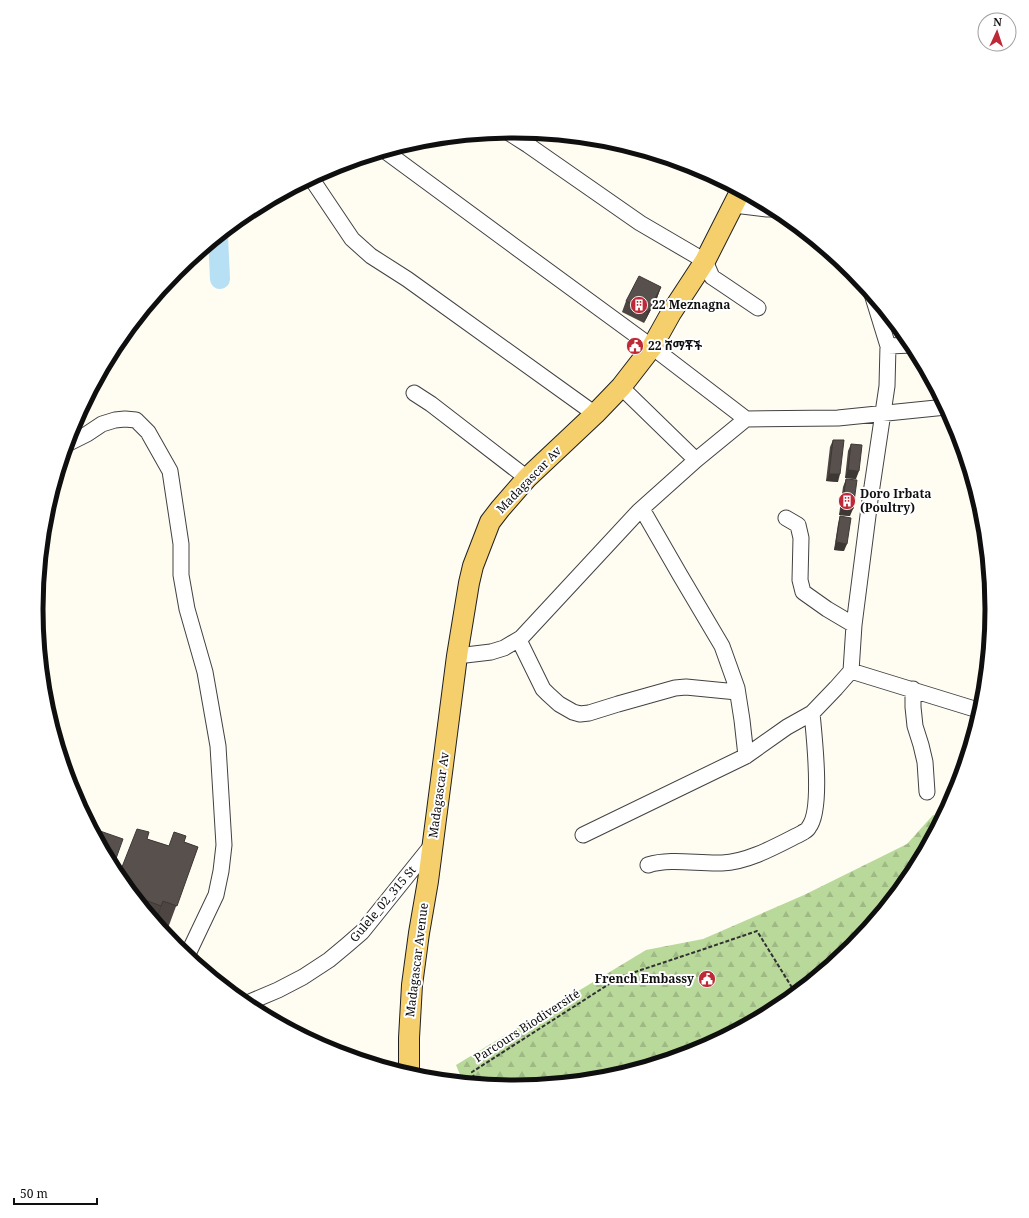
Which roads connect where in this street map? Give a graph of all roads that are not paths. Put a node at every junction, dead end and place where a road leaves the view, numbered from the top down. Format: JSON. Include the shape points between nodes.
{"nodes":[{"id":1,"x":517,"y":138,"type":"edge"},
{"id":2,"x":390,"y":155,"type":"edge"},
{"id":3,"x":314,"y":182,"type":"edge"},
{"id":4,"x":737,"y":197,"type":"edge"},
{"id":5,"x":756,"y":204,"type":"edge"},
{"id":6,"x":705,"y":261,"type":"junction"},
{"id":7,"x":876,"y":306,"type":"edge"},
{"id":8,"x":758,"y":308,"type":"dead end"},
{"id":9,"x":906,"y":345,"type":"edge"},
{"id":10,"x":888,"y":346,"type":"junction"},
{"id":11,"x":652,"y":347,"type":"junction"},
{"id":12,"x":621,"y":387,"type":"junction"},
{"id":13,"x":414,"y":393,"type":"dead end"},
{"id":14,"x":940,"y":408,"type":"edge"},
{"id":15,"x":595,"y":414,"type":"junction"},
{"id":16,"x":884,"y":414,"type":"junction"},
{"id":17,"x":746,"y":419,"type":"junction"},
{"id":18,"x":75,"y":440,"type":"edge"},
{"id":19,"x":696,"y":460,"type":"junction"},
{"id":20,"x":528,"y":478,"type":"junction"},
{"id":21,"x":642,"y":509,"type":"junction"},
{"id":22,"x":786,"y":518,"type":"dead end"},
{"id":23,"x":854,"y":625,"type":"junction"},
{"id":24,"x":519,"y":640,"type":"junction"},
{"id":25,"x":457,"y":656,"type":"junction"},
{"id":26,"x":851,"y":671,"type":"junction"},
{"id":27,"x":913,"y":689,"type":"junction"},
{"id":28,"x":737,"y":692,"type":"junction"},
{"id":29,"x":975,"y":709,"type":"edge"},
{"id":30,"x":812,"y":712,"type":"junction"},
{"id":31,"x":746,"y":756,"type":"junction"},
{"id":32,"x":927,"y":792,"type":"dead end"},
{"id":33,"x":583,"y":836,"type":"dead end"},
{"id":34,"x":432,"y":845,"type":"junction"},
{"id":35,"x":648,"y":865,"type":"dead end"},
{"id":36,"x":190,"y":950,"type":"edge"},
{"id":37,"x":253,"y":1001,"type":"edge"},
{"id":38,"x":409,"y":1068,"type":"edge"}],
"edges":[{"from":1,"to":6,"type":"street","via":[[640,223]]},
{"from":2,"to":11,"type":"street"},
{"from":3,"to":15,"type":"street","via":[[352,240],[371,256]]},
{"from":4,"to":5,"type":"street"},
{"from":4,"to":6,"type":"main road","name":"Madagascar Av"},
{"from":6,"to":8,"type":"street","via":[[712,277]]},
{"from":6,"to":11,"type":"main road","name":"Madagascar Av"},
{"from":7,"to":10,"type":"street"},
{"from":9,"to":10,"type":"street"},
{"from":10,"to":16,"type":"street"},
{"from":11,"to":12,"type":"main road","name":"Madagascar Av"},
{"from":11,"to":17,"type":"street"},
{"from":12,"to":15,"type":"main road","name":"Madagascar Av"},
{"from":12,"to":19,"type":"street"},
{"from":13,"to":20,"type":"street"},
{"from":14,"to":16,"type":"street"},
{"from":15,"to":20,"type":"main road","name":"Madagascar Av"},
{"from":16,"to":17,"type":"street","via":[[838,418]]},
{"from":16,"to":23,"type":"street"},
{"from":17,"to":19,"type":"street"},
{"from":18,"to":36,"type":"street","via":[[102,424],[115,420],[136,420],[148,432],[170,472],[181,544],[181,575],[187,609],[205,672],[218,746],[224,845],[216,895]]},
{"from":19,"to":21,"type":"street"},
{"from":20,"to":25,"type":"main road","name":"Madagascar Av","via":[[490,522],[473,566]]},
{"from":21,"to":24,"type":"street"},
{"from":21,"to":28,"type":"street","via":[[722,646]]},
{"from":22,"to":23,"type":"street","via":[[798,525],[801,538],[800,580],[803,592],[827,610]]},
{"from":23,"to":26,"type":"street"},
{"from":24,"to":25,"type":"street","via":[[491,652]]},
{"from":24,"to":28,"type":"street","via":[[543,689],[559,704],[580,714],[686,687]]},
{"from":25,"to":34,"type":"main road","name":"Madagascar Av"},
{"from":26,"to":27,"type":"street"},
{"from":26,"to":30,"type":"street"},
{"from":27,"to":29,"type":"street"},
{"from":27,"to":32,"type":"street","via":[[915,726],[925,762]]},
{"from":28,"to":31,"type":"street"},
{"from":30,"to":31,"type":"street"},
{"from":30,"to":35,"type":"street","via":[[816,776],[815,809],[809,828],[753,857],[723,863]]},
{"from":31,"to":33,"type":"street"},
{"from":34,"to":37,"type":"street","name":"Gulele_02_315 St","via":[[362,932],[329,960],[303,977]]},
{"from":34,"to":38,"type":"main road","name":"Madagascar Avenue","via":[[412,985]]}]}
